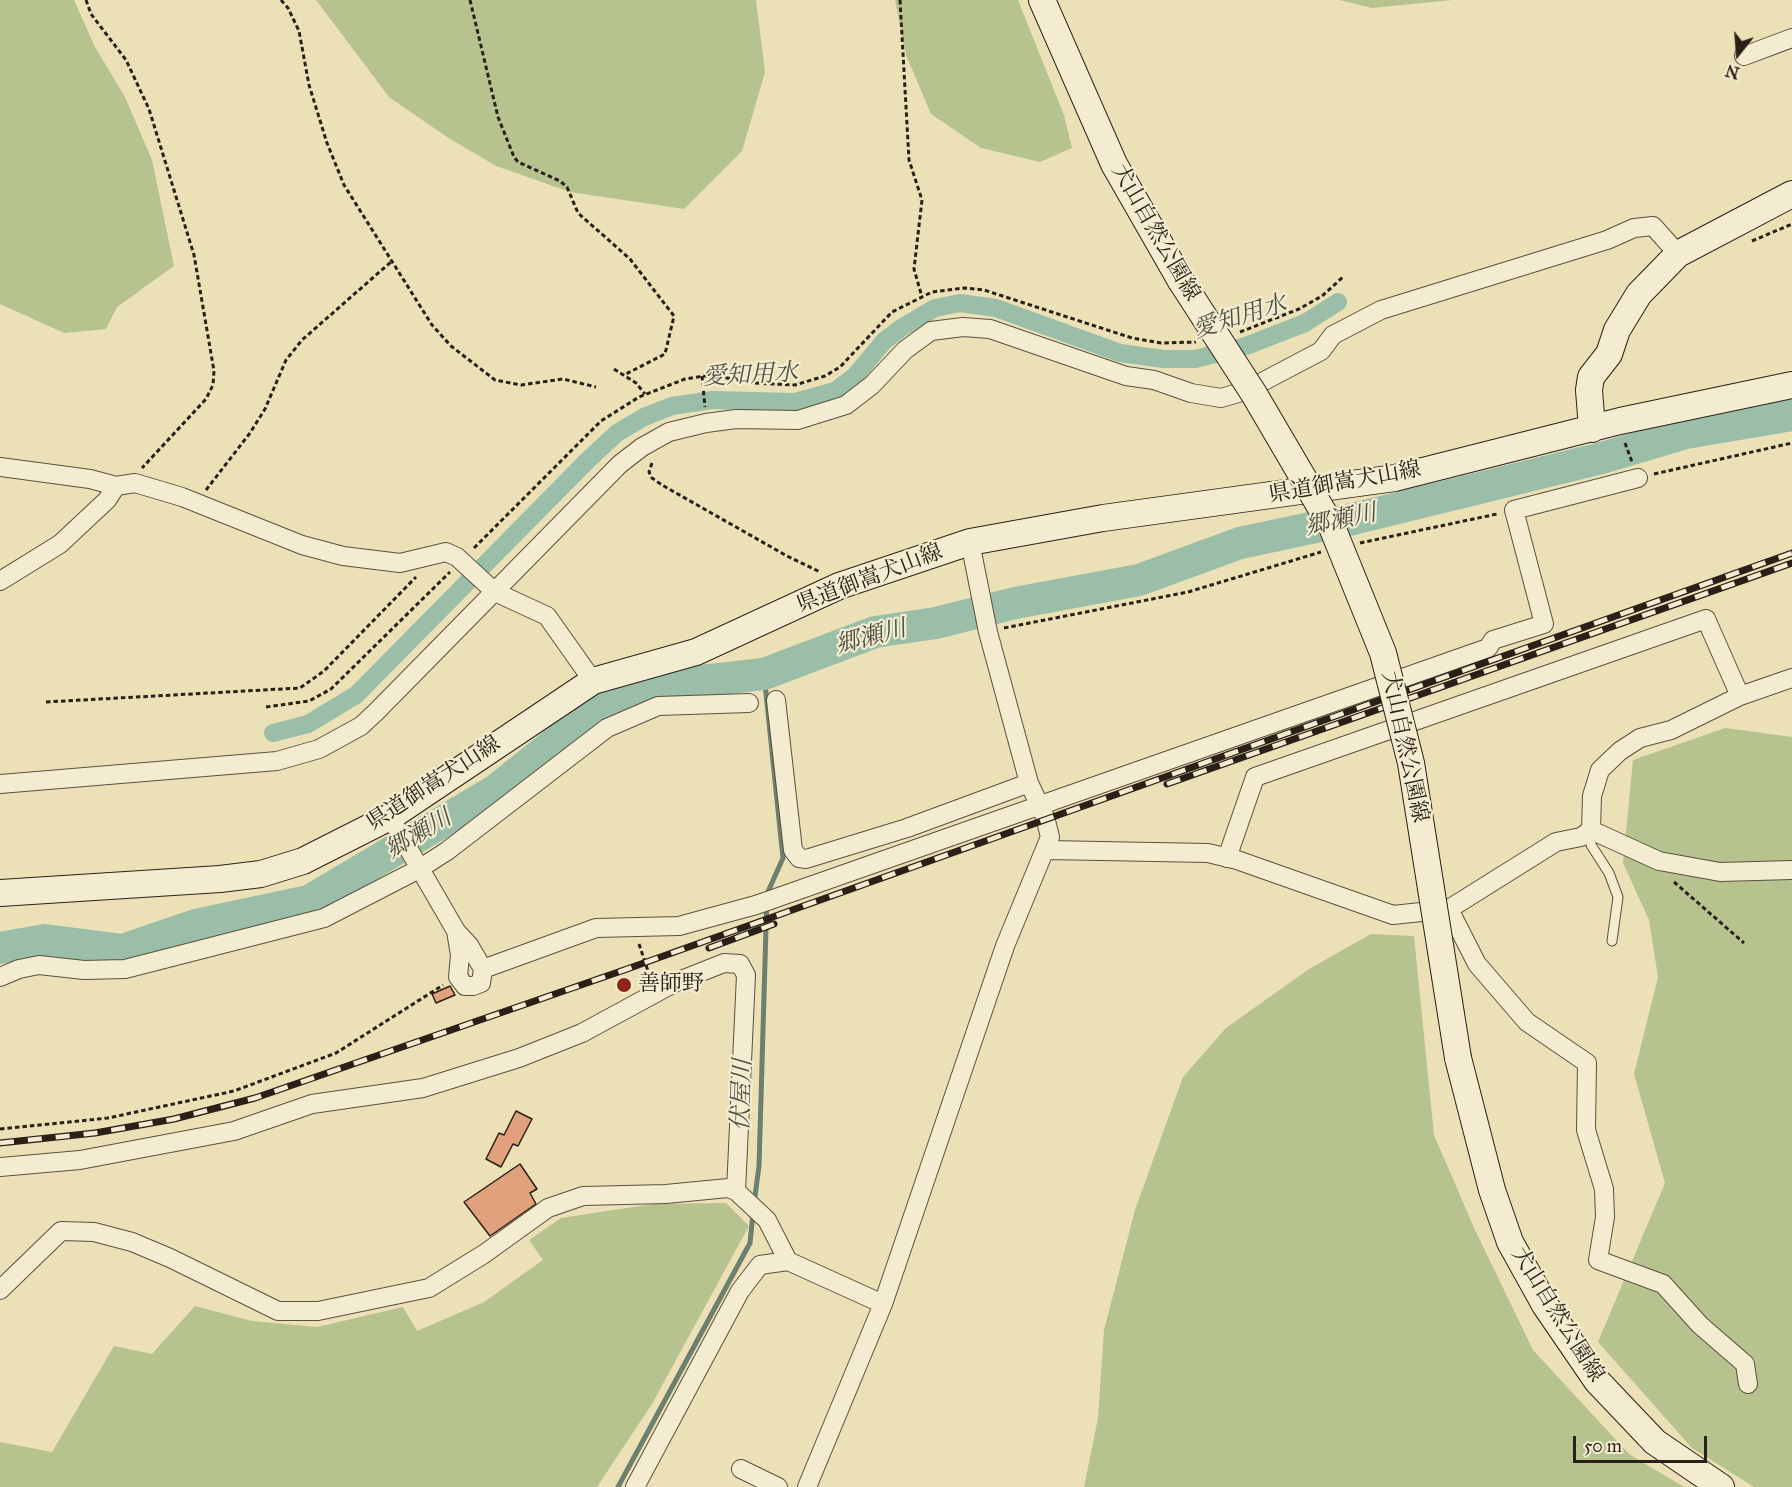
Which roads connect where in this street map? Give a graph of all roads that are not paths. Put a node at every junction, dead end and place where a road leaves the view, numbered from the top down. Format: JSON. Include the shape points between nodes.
{"nodes":[{"id":1,"x":1042,"y":0,"type":"edge"},
{"id":2,"x":1792,"y":38,"type":"edge"},
{"id":3,"x":1744,"y":56,"type":"dead end"},
{"id":4,"x":1792,"y":194,"type":"edge"},
{"id":5,"x":1678,"y":254,"type":"junction"},
{"id":6,"x":1792,"y":386,"type":"edge"},
{"id":7,"x":1592,"y":429,"type":"junction"},
{"id":8,"x":0,"y":467,"type":"edge"},
{"id":9,"x":1638,"y":478,"type":"road end"},
{"id":10,"x":116,"y":486,"type":"junction"},
{"id":11,"x":970,"y":542,"type":"junction"},
{"id":12,"x":0,"y":581,"type":"edge"},
{"id":13,"x":495,"y":592,"type":"junction"},
{"id":14,"x":1792,"y":678,"type":"edge"},
{"id":15,"x":593,"y":681,"type":"junction"},
{"id":16,"x":1740,"y":696,"type":"junction"},
{"id":17,"x":776,"y":700,"type":"dead end"},
{"id":18,"x":749,"y":704,"type":"dead end"},
{"id":19,"x":1029,"y":783,"type":"junction"},
{"id":20,"x":0,"y":784,"type":"edge"},
{"id":21,"x":1038,"y":804,"type":"junction"},
{"id":22,"x":394,"y":823,"type":"junction"},
{"id":23,"x":1591,"y":830,"type":"junction"},
{"id":24,"x":1047,"y":850,"type":"junction"},
{"id":25,"x":1227,"y":858,"type":"junction"},
{"id":26,"x":419,"y":869,"type":"junction"},
{"id":27,"x":1792,"y":870,"type":"edge"},
{"id":28,"x":0,"y":893,"type":"edge"},
{"id":29,"x":1449,"y":909,"type":"junction"},
{"id":30,"x":456,"y":931,"type":"junction"},
{"id":31,"x":1612,"y":941,"type":"dead end"},
{"id":32,"x":483,"y":969,"type":"junction"},
{"id":33,"x":0,"y":978,"type":"edge"},
{"id":34,"x":0,"y":1167,"type":"edge"},
{"id":35,"x":736,"y":1191,"type":"junction"},
{"id":36,"x":788,"y":1261,"type":"junction"},
{"id":37,"x":0,"y":1290,"type":"edge"},
{"id":38,"x":883,"y":1304,"type":"junction"},
{"id":39,"x":1748,"y":1384,"type":"dead end"},
{"id":40,"x":741,"y":1469,"type":"dead end"},
{"id":41,"x":635,"y":1487,"type":"edge"},
{"id":42,"x":778,"y":1487,"type":"edge"},
{"id":43,"x":807,"y":1487,"type":"edge"},
{"id":44,"x":1721,"y":1487,"type":"edge"}],
"edges":[{"from":1,"to":44,"type":"main road","name":"犬山自然公園線","bridge":true,"via":[[1114,164],[1332,527],[1383,653],[1411,763],[1458,1058],[1495,1200],[1510,1242],[1545,1305],[1597,1381],[1655,1442]]},
{"from":2,"to":3,"type":"street"},
{"from":4,"to":5,"type":"main road"},
{"from":5,"to":7,"type":"main road","via":[[1640,294],[1617,330],[1609,354],[1591,377]]},
{"from":5,"to":13,"type":"street","via":[[1653,226],[1634,228],[1607,240],[1381,310],[1333,335],[1322,351],[1245,391],[1221,398],[1126,376],[990,329],[931,331],[846,405],[798,420],[736,419],[706,423],[669,432],[642,447],[620,464]]},
{"from":6,"to":7,"type":"main road","name":"県道御嵩犬山線"},
{"from":7,"to":11,"type":"main road","name":"県道御嵩犬山線","via":[[1395,478],[1103,518]]},
{"from":8,"to":10,"type":"street","via":[[90,478]]},
{"from":9,"to":21,"type":"street","via":[[1514,510],[1544,624],[1493,640],[1488,648]]},
{"from":10,"to":12,"type":"street","via":[[107,500],[60,544]]},
{"from":10,"to":13,"type":"street","via":[[135,483],[302,545],[343,555],[400,563],[446,552]]},
{"from":11,"to":15,"type":"main road","name":"県道御嵩犬山線","via":[[839,586],[696,652]]},
{"from":11,"to":19,"type":"street","via":[[978,592]]},
{"from":13,"to":15,"type":"street","via":[[547,616]]},
{"from":13,"to":20,"type":"street","via":[[361,726],[319,749],[277,761]]},
{"from":14,"to":16,"type":"street"},
{"from":15,"to":22,"type":"main road","name":"県道御嵩犬山線"},
{"from":16,"to":23,"type":"street","via":[[1671,730],[1640,738],[1620,751],[1600,770],[1592,795]]},
{"from":16,"to":25,"type":"street","via":[[1706,619],[1256,777]]},
{"from":17,"to":19,"type":"street","via":[[793,850],[799,858],[907,828]]},
{"from":18,"to":26,"type":"street","via":[[658,706],[607,728]]},
{"from":19,"to":21,"type":"street"},
{"from":21,"to":24,"type":"street","via":[[1048,825]]},
{"from":21,"to":32,"type":"street","via":[[756,905],[679,926],[596,928]]},
{"from":22,"to":26,"type":"street"},
{"from":22,"to":28,"type":"main road","name":"県道御嵩犬山線","via":[[261,874]]},
{"from":23,"to":27,"type":"street","via":[[1659,861],[1720,872]]},
{"from":23,"to":29,"type":"street","via":[[1581,837],[1556,842]]},
{"from":23,"to":31,"type":"lane","via":[[1591,845],[1609,873],[1618,897]]},
{"from":24,"to":25,"type":"street","via":[[1208,853]]},
{"from":24,"to":38,"type":"street","via":[[1005,946]]},
{"from":25,"to":29,"type":"street","via":[[1393,915]]},
{"from":26,"to":30,"type":"street"},
{"from":26,"to":33,"type":"street","via":[[324,918],[147,965],[105,971],[39,965]]},
{"from":29,"to":39,"type":"street","via":[[1477,964],[1527,1022],[1587,1063],[1586,1130],[1604,1189],[1605,1216],[1598,1260],[1662,1284],[1700,1325],[1745,1364]]},
{"from":30,"to":32,"type":"street"},
{"from":30,"to":32,"type":"street","via":[[458,976],[465,986],[481,983]]},
{"from":34,"to":35,"type":"street","via":[[91,1158],[234,1131],[312,1104],[423,1088],[519,1058],[582,1033],[656,993],[724,963],[740,964],[746,975]]},
{"from":35,"to":36,"type":"street","via":[[767,1220]]},
{"from":35,"to":37,"type":"street","via":[[728,1188],[583,1196],[548,1208],[429,1288],[318,1311],[278,1311],[170,1258],[94,1232],[61,1231]]},
{"from":36,"to":38,"type":"street"},
{"from":36,"to":41,"type":"street","via":[[760,1265],[740,1291]]},
{"from":38,"to":43,"type":"street"},
{"from":40,"to":42,"type":"street"}]}
